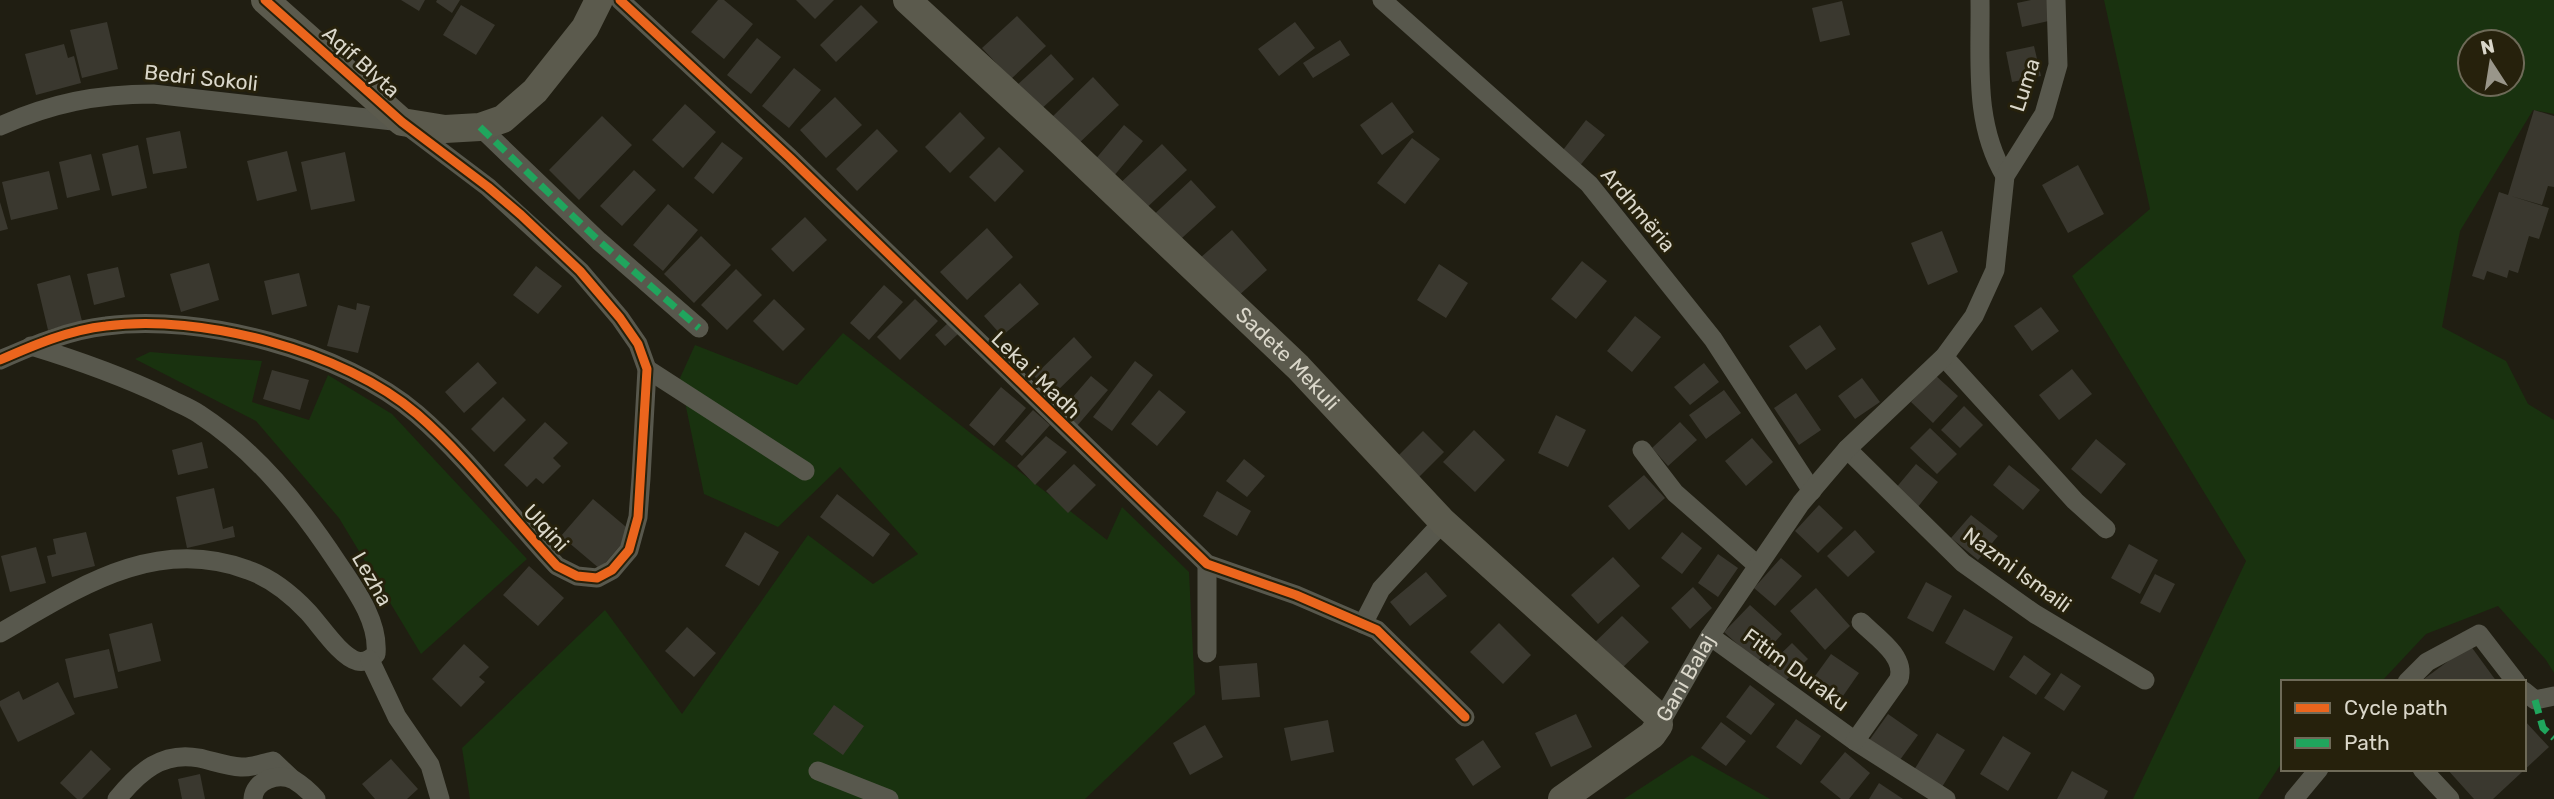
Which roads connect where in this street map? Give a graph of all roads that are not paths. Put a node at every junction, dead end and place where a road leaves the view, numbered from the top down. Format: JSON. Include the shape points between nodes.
{"nodes":[{"id":1,"x":265,"y":0,"type":"edge"},
{"id":2,"x":599,"y":0,"type":"edge"},
{"id":3,"x":620,"y":0,"type":"edge"},
{"id":4,"x":907,"y":0,"type":"edge"},
{"id":5,"x":1381,"y":0,"type":"edge"},
{"id":6,"x":1980,"y":0,"type":"edge"},
{"id":7,"x":2056,"y":0,"type":"edge"},
{"id":8,"x":402,"y":122,"type":"junction"},
{"id":9,"x":0,"y":126,"type":"edge"},
{"id":10,"x":480,"y":127,"type":"junction"},
{"id":11,"x":2005,"y":176,"type":"junction"},
{"id":12,"x":699,"y":328,"type":"dead end"},
{"id":13,"x":88,"y":329,"type":"junction"},
{"id":14,"x":31,"y":346,"type":"junction"},
{"id":15,"x":1944,"y":358,"type":"junction"},
{"id":16,"x":0,"y":360,"type":"edge"},
{"id":17,"x":93,"y":366,"type":"junction"},
{"id":18,"x":647,"y":369,"type":"junction"},
{"id":19,"x":1847,"y":449,"type":"junction"},
{"id":20,"x":1642,"y":450,"type":"dead end"},
{"id":21,"x":805,"y":471,"type":"dead end"},
{"id":22,"x":1812,"y":491,"type":"junction"},
{"id":23,"x":1443,"y":522,"type":"junction"},
{"id":24,"x":2106,"y":529,"type":"dead end"},
{"id":25,"x":1207,"y":564,"type":"junction"},
{"id":26,"x":1757,"y":565,"type":"junction"},
{"id":27,"x":1861,"y":622,"type":"dead end"},
{"id":28,"x":1363,"y":624,"type":"junction"},
{"id":29,"x":0,"y":633,"type":"edge"},
{"id":30,"x":1710,"y":636,"type":"junction"},
{"id":31,"x":1207,"y":653,"type":"dead end"},
{"id":32,"x":370,"y":660,"type":"junction"},
{"id":33,"x":2145,"y":680,"type":"dead end"},
{"id":34,"x":2409,"y":680,"type":"edge"},
{"id":35,"x":2514,"y":680,"type":"edge"},
{"id":36,"x":2526,"y":692,"type":"edge"},
{"id":37,"x":2554,"y":696,"type":"edge"},
{"id":38,"x":1465,"y":717,"type":"dead end"},
{"id":39,"x":1659,"y":725,"type":"junction"},
{"id":40,"x":1855,"y":741,"type":"junction"},
{"id":41,"x":818,"y":771,"type":"dead end"},
{"id":42,"x":2317,"y":771,"type":"edge"},
{"id":43,"x":2424,"y":771,"type":"edge"},
{"id":44,"x":291,"y":778,"type":"junction"},
{"id":45,"x":1565,"y":798,"type":"edge"},
{"id":46,"x":117,"y":799,"type":"edge"},
{"id":47,"x":253,"y":799,"type":"edge"},
{"id":48,"x":316,"y":799,"type":"edge"},
{"id":49,"x":440,"y":799,"type":"edge"},
{"id":50,"x":889,"y":799,"type":"edge"},
{"id":51,"x":1946,"y":799,"type":"edge"},
{"id":52,"x":2294,"y":799,"type":"edge"},
{"id":53,"x":2450,"y":799,"type":"edge"}],
"edges":[{"from":1,"to":8,"type":"street","name":"Aqif Blyta"},
{"from":2,"to":10,"type":"street","via":[[585,28],[535,92],[503,119]]},
{"from":3,"to":25,"type":"street","name":"Leka i Madh","via":[[790,158]]},
{"from":4,"to":23,"type":"street","name":"Sadete Mekuli","via":[[1298,367]]},
{"from":5,"to":22,"type":"street","name":"Ardhmëria","via":[[1589,184],[1713,339]]},
{"from":6,"to":11,"type":"street","via":[[1982,114],[1992,154]]},
{"from":7,"to":11,"type":"street","name":"Luma","via":[[2058,65],[2044,114]]},
{"from":8,"to":9,"type":"street","name":"Bedri Sokoli","via":[[153,94],[112,94],[24,115]]},
{"from":8,"to":10,"type":"street","via":[[445,129]]},
{"from":8,"to":18,"type":"street","name":"Ulqini","via":[[488,187],[580,271],[638,344]]},
{"from":10,"to":12,"type":"street","via":[[599,241]]},
{"from":11,"to":15,"type":"street","name":"Gani Balaj","via":[[1995,270],[1974,316]]},
{"from":13,"to":14,"type":"street","name":"Ulqini"},
{"from":13,"to":17,"type":"street","via":[[83,347]]},
{"from":13,"to":18,"type":"street","name":"Ulqini","via":[[132,323],[192,327],[310,354],[350,370],[416,414],[557,566],[578,576],[597,578],[612,570],[629,550],[638,517]]},
{"from":14,"to":16,"type":"street","name":"Ulqini"},
{"from":14,"to":17,"type":"street","name":"Lezha"},
{"from":15,"to":19,"type":"street","name":"Gani Balaj"},
{"from":15,"to":24,"type":"street"},
{"from":17,"to":32,"type":"street","name":"Lezha","via":[[198,413],[274,479],[317,531],[359,596],[377,643]]},
{"from":18,"to":21,"type":"street"},
{"from":19,"to":22,"type":"street","name":"Gani Balaj"},
{"from":19,"to":33,"type":"street","name":"Nazmi Ismaili","via":[[1963,563],[2035,614]]},
{"from":20,"to":26,"type":"street","via":[[1675,492]]},
{"from":22,"to":26,"type":"street","name":"Gani Balaj"},
{"from":23,"to":28,"type":"street","via":[[1381,589]]},
{"from":23,"to":39,"type":"street","name":"Sadete Mekuli","via":[[1650,708]]},
{"from":25,"to":28,"type":"street","name":"Leka i Madh"},
{"from":25,"to":31,"type":"street"},
{"from":26,"to":30,"type":"street","name":"Gani Balaj"},
{"from":27,"to":40,"type":"street","name":"Fitim Duraku","via":[[1898,658],[1901,671]]},
{"from":28,"to":38,"type":"street","name":"Leka i Madh","via":[[1377,630]]},
{"from":29,"to":32,"type":"street","via":[[110,573],[184,558],[218,560],[281,588],[348,655],[358,661]]},
{"from":30,"to":39,"type":"street","name":"Gani Balaj"},
{"from":30,"to":40,"type":"street","name":"Fitim Duraku"},
{"from":32,"to":49,"type":"street","via":[[397,717],[430,765]]},
{"from":34,"to":35,"type":"street","via":[[2427,662],[2479,634]]},
{"from":36,"to":37,"type":"street","via":[[2535,699]]},
{"from":39,"to":45,"type":"street","name":"Gani Balaj","via":[[1643,743]]},
{"from":40,"to":51,"type":"street","name":"Fitim Duraku"},
{"from":41,"to":50,"type":"street"},
{"from":42,"to":52,"type":"street"},
{"from":43,"to":53,"type":"street"},
{"from":44,"to":46,"type":"street","via":[[273,761],[243,768],[195,757],[166,758],[134,778]]},
{"from":44,"to":47,"type":"street","via":[[261,782]]},
{"from":44,"to":48,"type":"street"}]}
